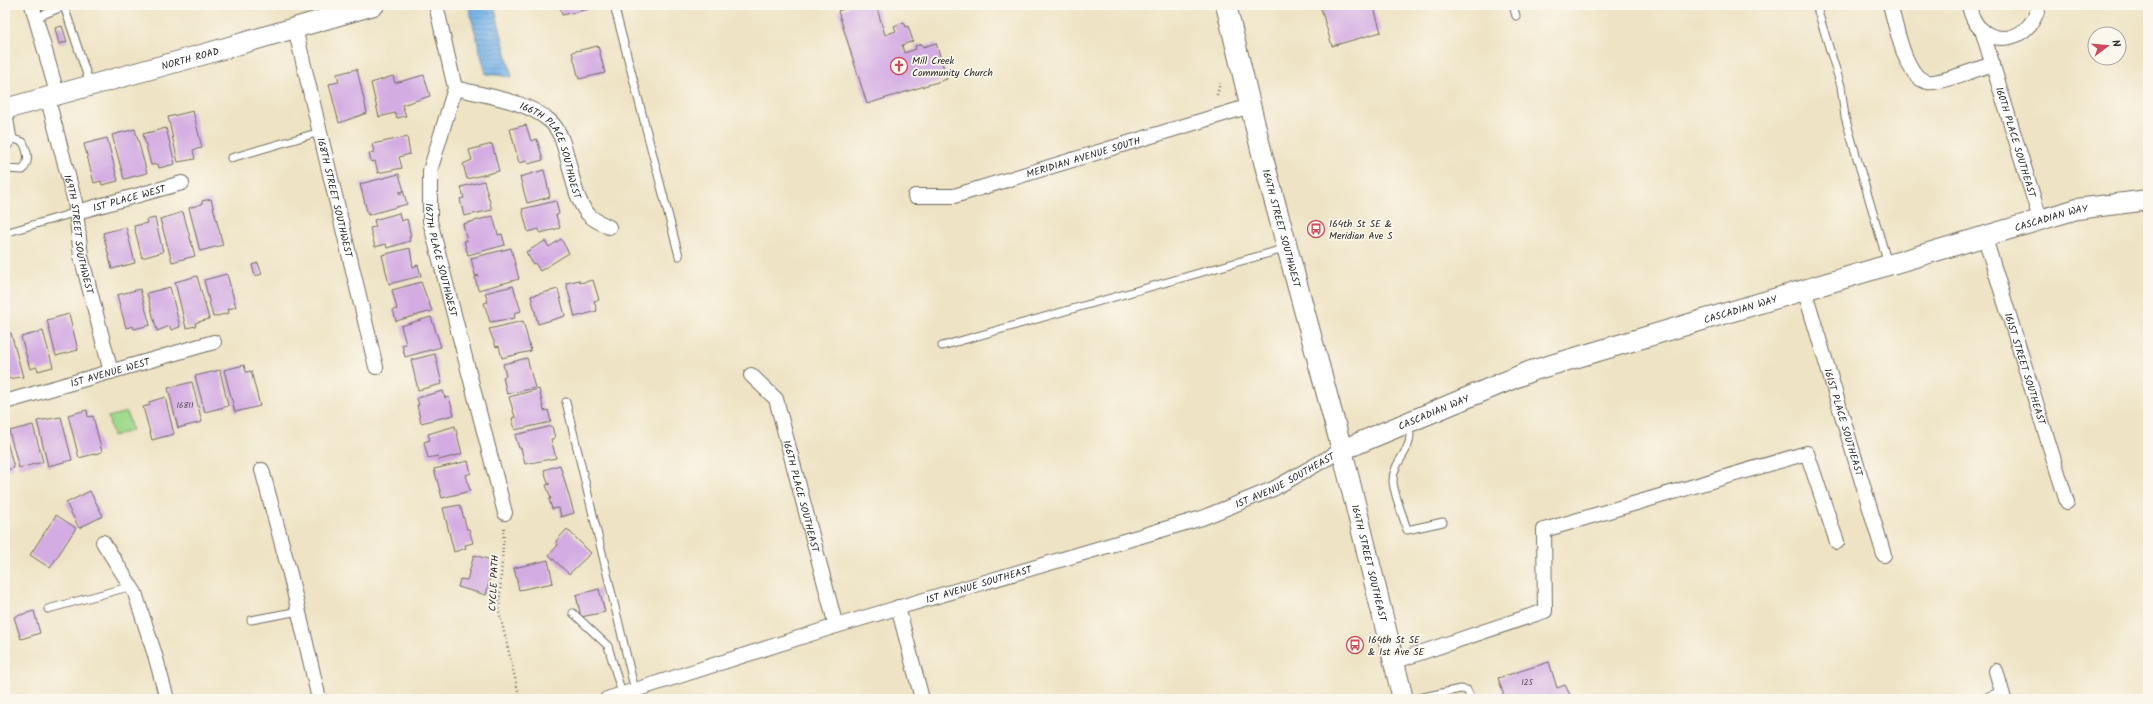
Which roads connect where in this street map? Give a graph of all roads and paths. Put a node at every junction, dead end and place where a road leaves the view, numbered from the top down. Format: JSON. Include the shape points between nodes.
{"nodes":[{"id":1,"x":374,"y":5,"type":"edge"},
{"id":2,"x":436,"y":5,"type":"edge"},
{"id":3,"x":614,"y":5,"type":"edge"},
{"id":4,"x":1226,"y":5,"type":"edge"},
{"id":5,"x":1513,"y":5,"type":"edge"},
{"id":6,"x":1816,"y":5,"type":"edge"},
{"id":7,"x":1890,"y":5,"type":"edge"},
{"id":8,"x":1969,"y":5,"type":"edge"},
{"id":9,"x":2039,"y":5,"type":"edge"},
{"id":10,"x":66,"y":6,"type":"edge"},
{"id":11,"x":34,"y":11,"type":"edge"},
{"id":12,"x":1516,"y":16,"type":"dead end"},
{"id":13,"x":295,"y":28,"type":"junction"},
{"id":14,"x":1982,"y":30,"type":"junction"},
{"id":15,"x":1993,"y":64,"type":"junction"},
{"id":16,"x":1220,"y":84,"type":"dead end"},
{"id":17,"x":90,"y":85,"type":"junction"},
{"id":18,"x":456,"y":88,"type":"junction"},
{"id":19,"x":52,"y":95,"type":"junction"},
{"id":20,"x":1217,"y":95,"type":"dead end"},
{"id":21,"x":1250,"y":106,"type":"junction"},
{"id":22,"x":6,"y":108,"type":"edge"},
{"id":23,"x":320,"y":132,"type":"junction"},
{"id":24,"x":13,"y":139,"type":"junction"},
{"id":25,"x":5,"y":149,"type":"edge"},
{"id":26,"x":231,"y":158,"type":"dead end"},
{"id":27,"x":5,"y":164,"type":"edge"},
{"id":28,"x":182,"y":183,"type":"dead end"},
{"id":29,"x":915,"y":196,"type":"dead end"},
{"id":30,"x":2148,"y":200,"type":"edge"},
{"id":31,"x":76,"y":212,"type":"junction"},
{"id":32,"x":2040,"y":220,"type":"junction"},
{"id":33,"x":609,"y":228,"type":"dead end"},
{"id":34,"x":5,"y":233,"type":"edge"},
{"id":35,"x":1984,"y":235,"type":"junction"},
{"id":36,"x":1287,"y":248,"type":"junction"},
{"id":37,"x":679,"y":256,"type":"dead end"},
{"id":38,"x":1888,"y":264,"type":"junction"},
{"id":39,"x":1804,"y":289,"type":"junction"},
{"id":40,"x":214,"y":342,"type":"dead end"},
{"id":41,"x":942,"y":346,"type":"dead end"},
{"id":42,"x":376,"y":367,"type":"dead end"},
{"id":43,"x":111,"y":372,"type":"junction"},
{"id":44,"x":751,"y":375,"type":"dead end"},
{"id":45,"x":5,"y":402,"type":"edge"},
{"id":46,"x":566,"y":402,"type":"dead end"},
{"id":47,"x":1408,"y":423,"type":"junction"},
{"id":48,"x":1342,"y":450,"type":"junction"},
{"id":49,"x":262,"y":470,"type":"dead end"},
{"id":50,"x":2067,"y":502,"type":"dead end"},
{"id":51,"x":506,"y":513,"type":"joint"},
{"id":52,"x":1443,"y":522,"type":"dead end"},
{"id":53,"x":103,"y":542,"type":"dead end"},
{"id":54,"x":1837,"y":542,"type":"dead end"},
{"id":55,"x":1884,"y":554,"type":"dead end"},
{"id":56,"x":132,"y":586,"type":"junction"},
{"id":57,"x":898,"y":607,"type":"junction"},
{"id":58,"x":48,"y":609,"type":"dead end"},
{"id":59,"x":299,"y":611,"type":"junction"},
{"id":60,"x":573,"y":613,"type":"dead end"},
{"id":61,"x":251,"y":620,"type":"dead end"},
{"id":62,"x":836,"y":626,"type":"junction"},
{"id":63,"x":1393,"y":662,"type":"junction"},
{"id":64,"x":1996,"y":671,"type":"dead end"},
{"id":65,"x":622,"y":694,"type":"junction"},
{"id":66,"x":636,"y":694,"type":"edge"},
{"id":67,"x":1999,"y":698,"type":"edge"},
{"id":68,"x":167,"y":699,"type":"edge"},
{"id":69,"x":319,"y":699,"type":"edge"},
{"id":70,"x":520,"y":699,"type":"edge"},
{"id":71,"x":607,"y":699,"type":"edge"},
{"id":72,"x":922,"y":699,"type":"edge"},
{"id":73,"x":1402,"y":699,"type":"edge"},
{"id":74,"x":1414,"y":699,"type":"edge"},
{"id":75,"x":1471,"y":699,"type":"edge"}],
"edges":[{"from":1,"to":13,"type":"street","name":"NORTH ROAD"},
{"from":2,"to":18,"type":"street"},
{"from":3,"to":37,"type":"lane"},
{"from":4,"to":21,"type":"street","name":"164TH STREET SOUTHWEST"},
{"from":5,"to":12,"type":"lane"},
{"from":6,"to":38,"type":"lane","via":[[1841,86],[1845,117]]},
{"from":7,"to":15,"type":"street","via":[[1909,67],[1923,81],[1933,82]]},
{"from":8,"to":14,"type":"street","name":"160TH PLACE SOUTHEAST","via":[[1971,15]]},
{"from":9,"to":14,"type":"street","via":[[2036,18],[2028,29],[2016,36],[2003,38],[1989,35]]},
{"from":10,"to":11,"type":"lane"},
{"from":10,"to":17,"type":"lane"},
{"from":11,"to":19,"type":"street","name":"169TH STREET SOUTHWEST"},
{"from":13,"to":17,"type":"street","name":"NORTH ROAD"},
{"from":13,"to":23,"type":"street","name":"168TH STREET SOUTHWEST"},
{"from":14,"to":15,"type":"street","name":"160TH PLACE SOUTHEAST"},
{"from":15,"to":32,"type":"street","name":"160TH PLACE SOUTHEAST"},
{"from":16,"to":20,"type":"path"},
{"from":17,"to":19,"type":"street","name":"NORTH ROAD"},
{"from":18,"to":33,"type":"street","name":"166TH PLACE SOUTHWEST","via":[[539,112],[552,123],[560,136],[579,198],[588,215]]},
{"from":18,"to":51,"type":"street","name":"167TH PLACE SOUTHWEST","via":[[430,171],[430,221]]},
{"from":19,"to":22,"type":"street","name":"NORTH ROAD"},
{"from":19,"to":31,"type":"street","name":"169TH STREET SOUTHWEST"},
{"from":21,"to":29,"type":"street","name":"MERIDIAN AVENUE SOUTH","via":[[954,196]]},
{"from":21,"to":36,"type":"street","name":"164TH STREET SOUTHWEST"},
{"from":22,"to":24,"type":"lane"},
{"from":23,"to":26,"type":"lane"},
{"from":23,"to":42,"type":"street","name":"168TH STREET SOUTHWEST"},
{"from":24,"to":25,"type":"lane"},
{"from":24,"to":27,"type":"lane","via":[[24,142],[28,162],[23,170],[7,169]]},
{"from":28,"to":31,"type":"street","name":"1ST PLACE WEST"},
{"from":30,"to":32,"type":"street","name":"CASCADIAN WAY","via":[[2077,209]]},
{"from":31,"to":34,"type":"lane"},
{"from":31,"to":43,"type":"street","name":"169TH STREET SOUTHWEST","via":[[81,256]]},
{"from":32,"to":35,"type":"street","name":"CASCADIAN WAY"},
{"from":35,"to":38,"type":"street","name":"CASCADIAN WAY"},
{"from":35,"to":50,"type":"street","name":"161ST STREET SOUTHEAST"},
{"from":36,"to":41,"type":"lane"},
{"from":36,"to":48,"type":"street","name":"164TH STREET SOUTHWEST"},
{"from":38,"to":39,"type":"street","name":"CASCADIAN WAY"},
{"from":39,"to":47,"type":"street","name":"CASCADIAN WAY","via":[[1531,371]]},
{"from":39,"to":55,"type":"street","name":"161ST PLACE SOUTHEAST"},
{"from":40,"to":43,"type":"street","name":"1ST AVENUE WEST"},
{"from":43,"to":45,"type":"street","name":"1ST AVENUE WEST"},
{"from":44,"to":62,"type":"street","name":"166TH PLACE SOUTHEAST","via":[[776,399]]},
{"from":46,"to":66,"type":"lane"},
{"from":47,"to":48,"type":"street","name":"CASCADIAN WAY"},
{"from":47,"to":52,"type":"lane","via":[[1411,432],[1409,447],[1396,467],[1393,482],[1407,530]]},
{"from":48,"to":57,"type":"street","name":"1ST AVENUE SOUTHEAST","via":[[1273,489],[1202,518]]},
{"from":48,"to":63,"type":"street","name":"164TH STREET SOUTHEAST"},
{"from":49,"to":59,"type":"street"},
{"from":51,"to":70,"type":"path","name":"CYCLE PATH","via":[[499,611]]},
{"from":53,"to":56,"type":"street"},
{"from":54,"to":63,"type":"street","via":[[1807,453],[1544,530],[1545,611]]},
{"from":56,"to":58,"type":"lane"},
{"from":56,"to":68,"type":"street","via":[[156,655]]},
{"from":57,"to":62,"type":"street","name":"1ST AVENUE SOUTHEAST"},
{"from":57,"to":72,"type":"street"},
{"from":59,"to":61,"type":"lane"},
{"from":59,"to":69,"type":"street"},
{"from":60,"to":65,"type":"lane","via":[[608,646]]},
{"from":62,"to":66,"type":"street","name":"1ST AVENUE SOUTHEAST"},
{"from":63,"to":73,"type":"street","name":"164TH STREET SOUTHEAST"},
{"from":64,"to":67,"type":"street"},
{"from":65,"to":66,"type":"street","name":"1ST AVENUE SOUTHEAST"},
{"from":65,"to":71,"type":"street","name":"1ST AVENUE SOUTHEAST"},
{"from":74,"to":75,"type":"lane","via":[[1460,689],[1467,690]]}]}
